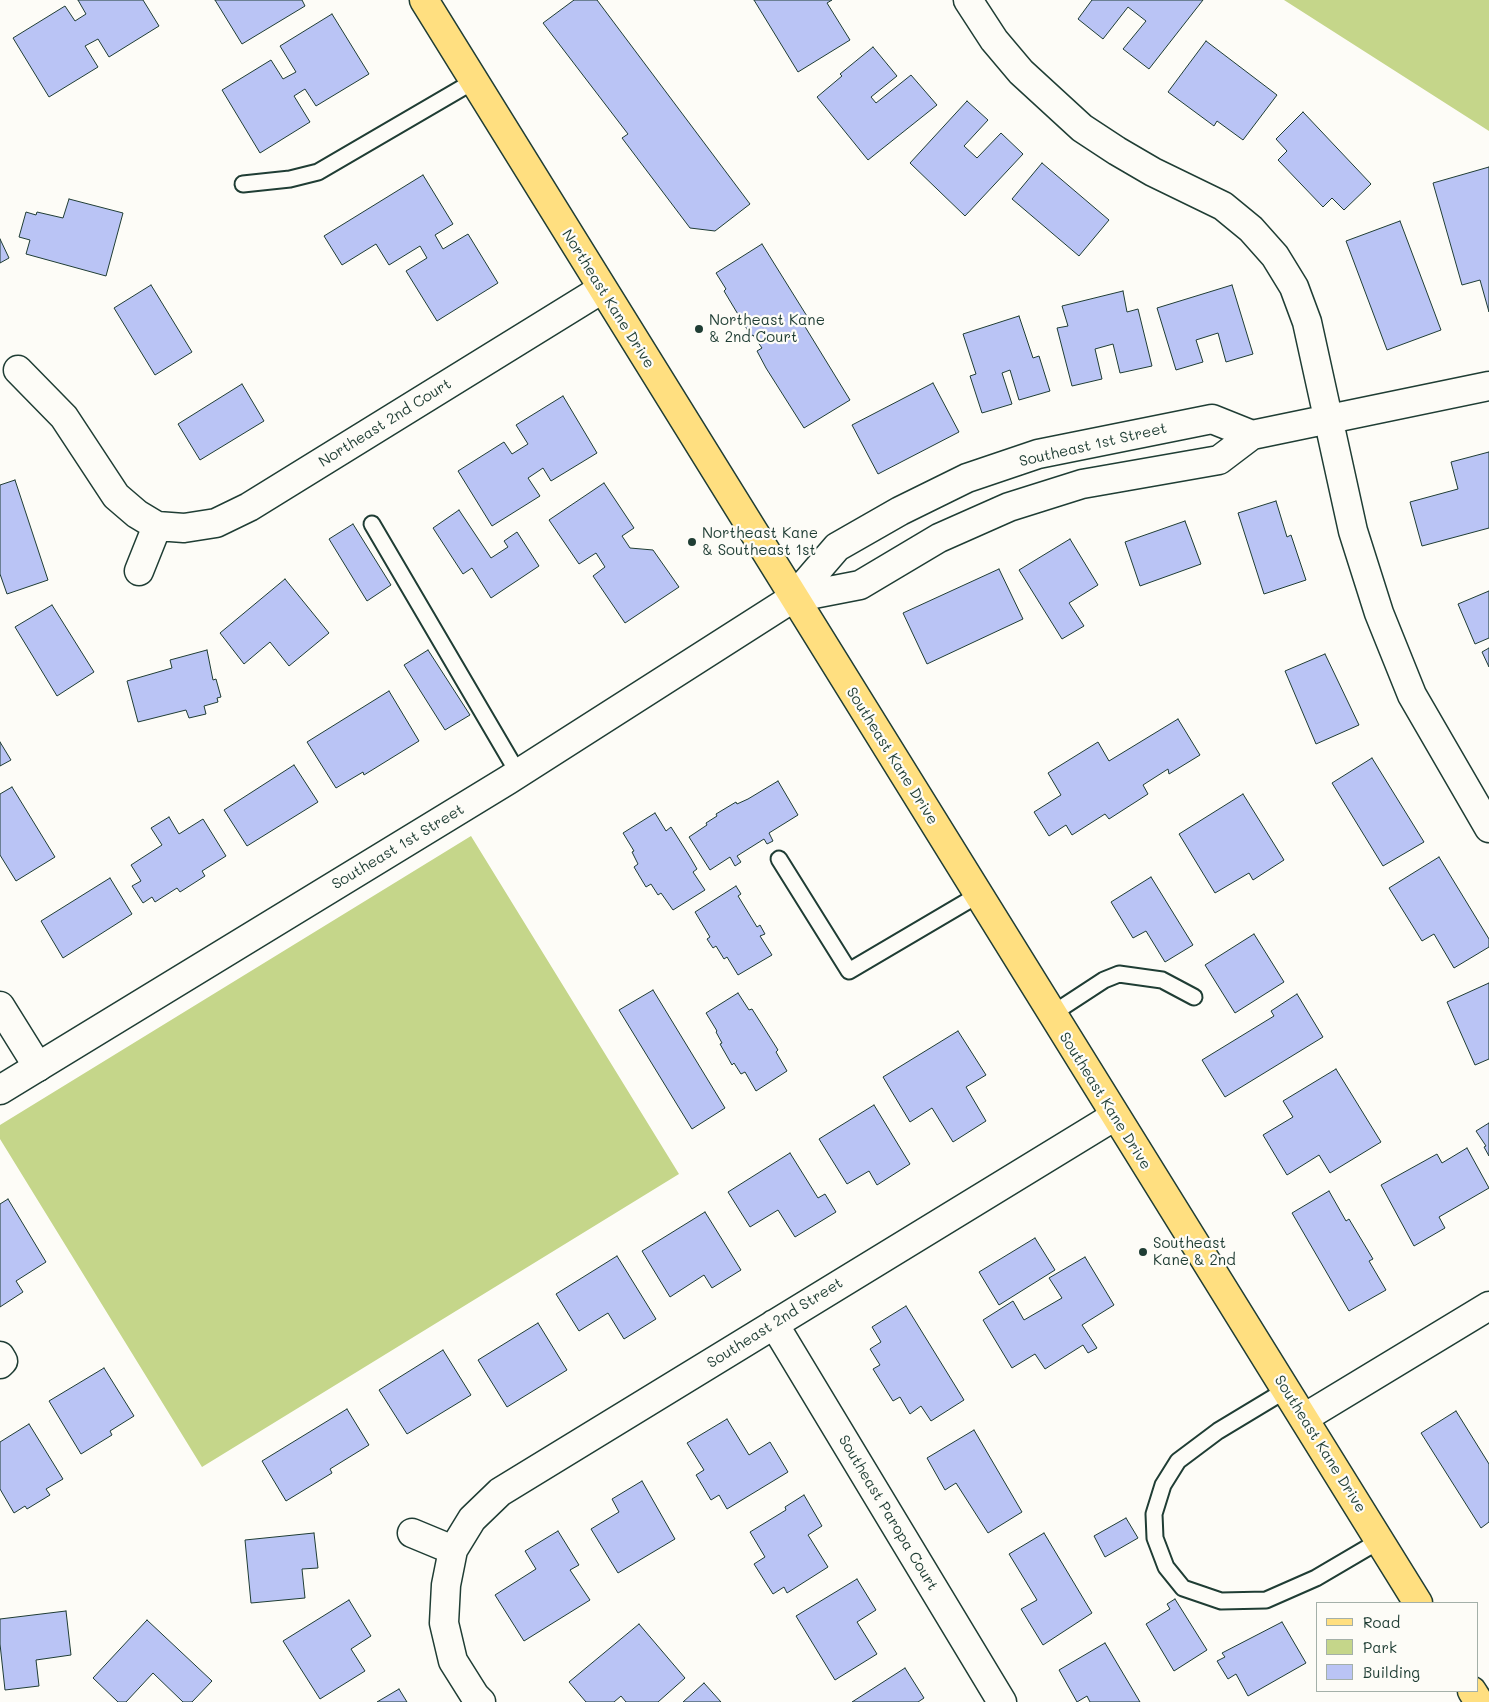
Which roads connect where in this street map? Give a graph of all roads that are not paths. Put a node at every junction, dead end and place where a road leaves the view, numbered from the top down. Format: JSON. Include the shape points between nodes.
{"nodes":[{"id":1,"x":424,"y":0,"type":"edge"},
{"id":2,"x":968,"y":0,"type":"edge"},
{"id":3,"x":474,"y":81,"type":"junction"},
{"id":4,"x":243,"y":184,"type":"dead end"},
{"id":5,"x":602,"y":289,"type":"junction"},
{"id":6,"x":18,"y":370,"type":"dead end"},
{"id":7,"x":1489,"y":386,"type":"edge"},
{"id":8,"x":1328,"y":421,"type":"junction"},
{"id":9,"x":1252,"y":435,"type":"junction"},
{"id":10,"x":372,"y":524,"type":"dead end"},
{"id":11,"x":157,"y":526,"type":"junction"},
{"id":12,"x":139,"y":571,"type":"dead end"},
{"id":13,"x":793,"y":598,"type":"junction"},
{"id":14,"x":518,"y":773,"type":"junction"},
{"id":15,"x":1489,"y":828,"type":"edge"},
{"id":16,"x":778,"y":859,"type":"dead end"},
{"id":17,"x":978,"y":895,"type":"junction"},
{"id":18,"x":1194,"y":997,"type":"dead end"},
{"id":19,"x":0,"y":1006,"type":"edge"},
{"id":20,"x":1052,"y":1014,"type":"junction"},
{"id":21,"x":38,"y":1067,"type":"junction"},
{"id":22,"x":0,"y":1090,"type":"edge"},
{"id":23,"x":1115,"y":1116,"type":"junction"},
{"id":24,"x":1489,"y":1306,"type":"edge"},
{"id":25,"x":774,"y":1324,"type":"junction"},
{"id":26,"x":0,"y":1356,"type":"edge"},
{"id":27,"x":0,"y":1364,"type":"edge"},
{"id":28,"x":1286,"y":1390,"type":"junction"},
{"id":29,"x":1304,"y":1418,"type":"junction"},
{"id":30,"x":412,"y":1533,"type":"dead end"},
{"id":31,"x":1379,"y":1541,"type":"junction"},
{"id":32,"x":452,"y":1550,"type":"junction"},
{"id":33,"x":1417,"y":1602,"type":"edge"},
{"id":34,"x":482,"y":1702,"type":"edge"},
{"id":35,"x":1002,"y":1702,"type":"edge"}],
"edges":[{"from":1,"to":3,"type":"main road","name":"Northeast Kane Drive"},
{"from":2,"to":8,"type":"street","via":[[994,40],[1021,72],[1082,128],[1153,172],[1223,206],[1251,229],[1275,256],[1294,287],[1307,322]]},
{"from":3,"to":4,"type":"lane","via":[[318,172]]},
{"from":3,"to":5,"type":"main road","name":"Northeast Kane Drive"},
{"from":5,"to":11,"type":"street","name":"Northeast 2nd Court","via":[[249,507],[216,523],[184,528]]},
{"from":5,"to":13,"type":"main road","name":"Northeast Kane Drive"},
{"from":6,"to":11,"type":"street","name":"Northeast 2nd Court","via":[[64,417],[116,496]]},
{"from":7,"to":8,"type":"street","name":"Southeast 1st Street"},
{"from":8,"to":9,"type":"street","name":"Southeast 1st Street"},
{"from":8,"to":15,"type":"street","via":[[1353,531],[1378,613],[1412,695]]},
{"from":9,"to":13,"type":"street","name":"Southeast 1st Street","via":[[1219,460],[1082,484],[1009,507],[939,538],[860,585]]},
{"from":9,"to":13,"type":"street","name":"Southeast 1st Street","via":[[1212,419],[1038,454],[967,478],[900,511],[838,547]]},
{"from":10,"to":14,"type":"lane"},
{"from":11,"to":12,"type":"street"},
{"from":13,"to":14,"type":"street","name":"Southeast 1st Street"},
{"from":13,"to":17,"type":"main road","name":"Southeast Kane Drive"},
{"from":14,"to":21,"type":"street","name":"Southeast 1st Street"},
{"from":16,"to":17,"type":"lane","via":[[849,971]]},
{"from":17,"to":20,"type":"main road","name":"Southeast Kane Drive"},
{"from":18,"to":20,"type":"lane","via":[[1162,980],[1119,974],[1104,980]]},
{"from":19,"to":21,"type":"street"},
{"from":20,"to":23,"type":"main road","name":"Southeast Kane Drive"},
{"from":21,"to":22,"type":"street","name":"Southeast 1st Street"},
{"from":23,"to":25,"type":"street","name":"Southeast 2nd Street"},
{"from":23,"to":28,"type":"main road","name":"Southeast Kane Drive"},
{"from":24,"to":29,"type":"street"},
{"from":25,"to":32,"type":"street","name":"Southeast 2nd Street","via":[[500,1492],[472,1518]]},
{"from":25,"to":35,"type":"street","name":"Southeast Paropa Court"},
{"from":26,"to":27,"type":"street","via":[[4,1361]]},
{"from":28,"to":29,"type":"main road","name":"Southeast Kane Drive"},
{"from":28,"to":31,"type":"lane","via":[[1218,1431],[1178,1461],[1163,1485],[1154,1514],[1155,1538],[1166,1567],[1183,1588],[1221,1601],[1266,1600],[1316,1578]]},
{"from":29,"to":31,"type":"main road","name":"Southeast Kane Drive"},
{"from":30,"to":32,"type":"street"},
{"from":31,"to":33,"type":"main road","name":"Southeast Kane Drive"},
{"from":32,"to":34,"type":"street","via":[[444,1623],[453,1662]]}]}
